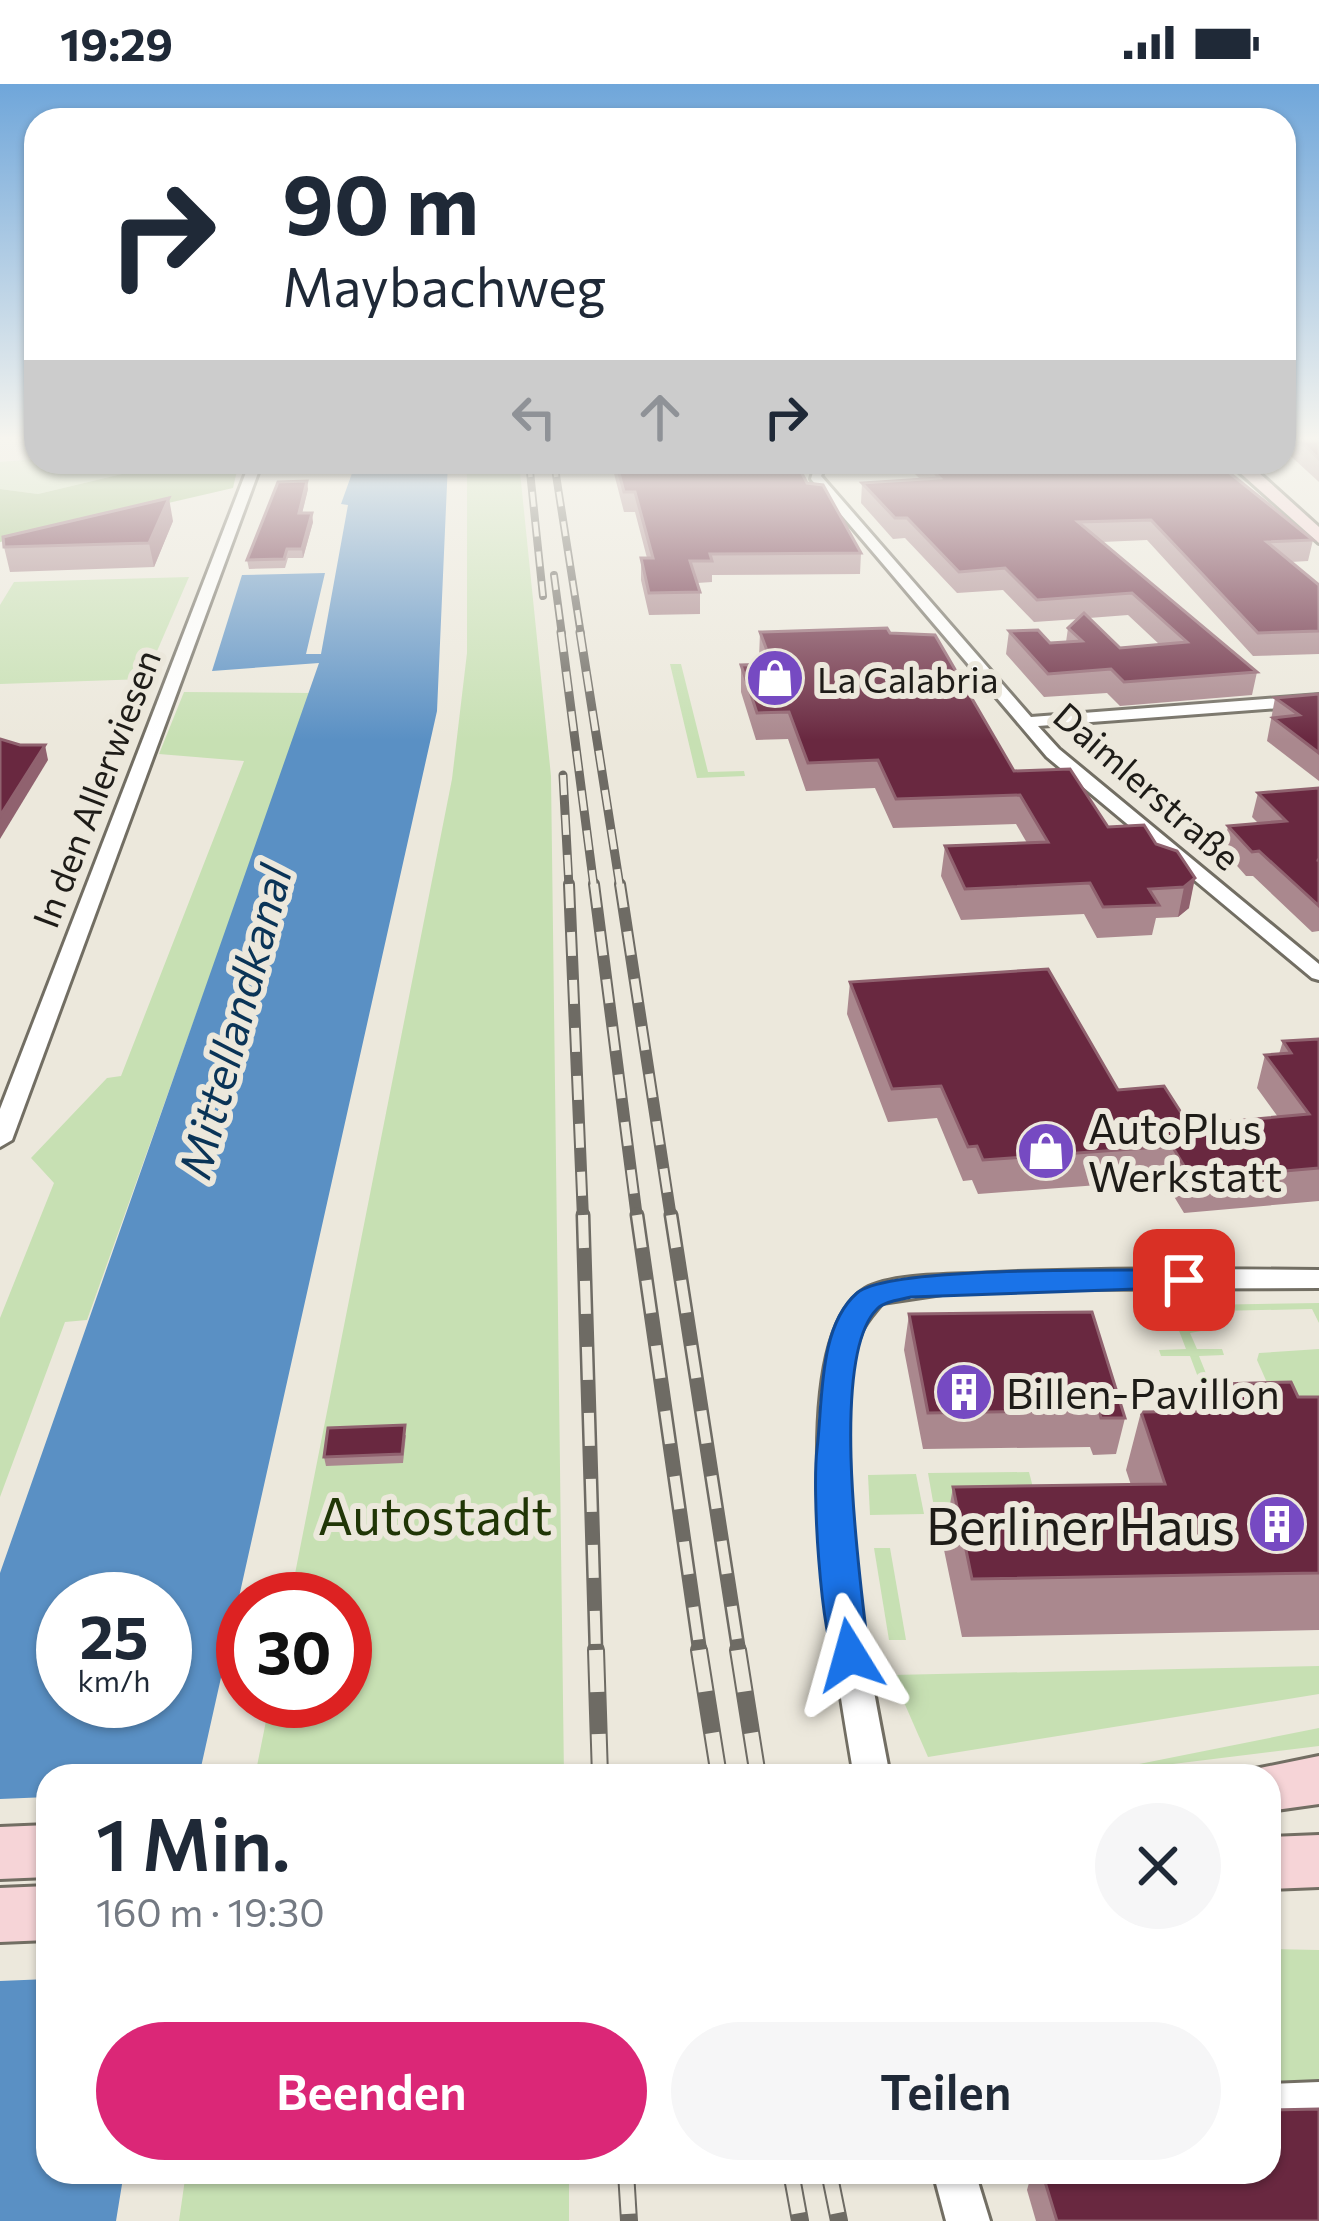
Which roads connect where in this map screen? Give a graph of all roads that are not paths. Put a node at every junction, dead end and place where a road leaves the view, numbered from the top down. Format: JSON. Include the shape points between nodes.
{"nodes":[{"id":1,"x":226,"y":541,"type":"edge"},
{"id":2,"x":870,"y":541,"type":"edge"},
{"id":3,"x":1319,"y":700,"type":"edge"},
{"id":4,"x":1025,"y":722,"type":"junction"},
{"id":5,"x":1319,"y":974,"type":"edge"},
{"id":6,"x":0,"y":1140,"type":"edge"},
{"id":7,"x":1319,"y":1279,"type":"edge"},
{"id":8,"x":870,"y":1764,"type":"edge"},
{"id":9,"x":1319,"y":1780,"type":"edge"},
{"id":10,"x":1281,"y":1785,"type":"edge"},
{"id":11,"x":1281,"y":1801,"type":"edge"},
{"id":12,"x":1319,"y":1801,"type":"edge"},
{"id":13,"x":36,"y":1852,"type":"edge"},
{"id":14,"x":0,"y":1853,"type":"edge"},
{"id":15,"x":1319,"y":1861,"type":"edge"},
{"id":16,"x":1281,"y":1863,"type":"edge"},
{"id":17,"x":36,"y":1914,"type":"edge"},
{"id":18,"x":0,"y":1915,"type":"edge"},
{"id":19,"x":1319,"y":2103,"type":"edge"},
{"id":20,"x":1281,"y":2105,"type":"edge"},
{"id":21,"x":957,"y":2184,"type":"edge"},
{"id":22,"x":968,"y":2221,"type":"edge"}],
"edges":[{"from":1,"to":6,"type":"street","name":"In den Allerwiesen"},
{"from":2,"to":4,"type":"street","name":"Daimlerstraße"},
{"from":3,"to":4,"type":"street"},
{"from":4,"to":5,"type":"street","name":"Daimlerstraße"},
{"from":7,"to":8,"type":"street","via":[[953,1285],[870,1297],[844,1348],[831,1478]]},
{"from":9,"to":10,"type":"main road"},
{"from":11,"to":12,"type":"main road"},
{"from":13,"to":14,"type":"main road"},
{"from":15,"to":16,"type":"main road"},
{"from":17,"to":18,"type":"main road"},
{"from":19,"to":20,"type":"street"},
{"from":21,"to":22,"type":"street"}]}
